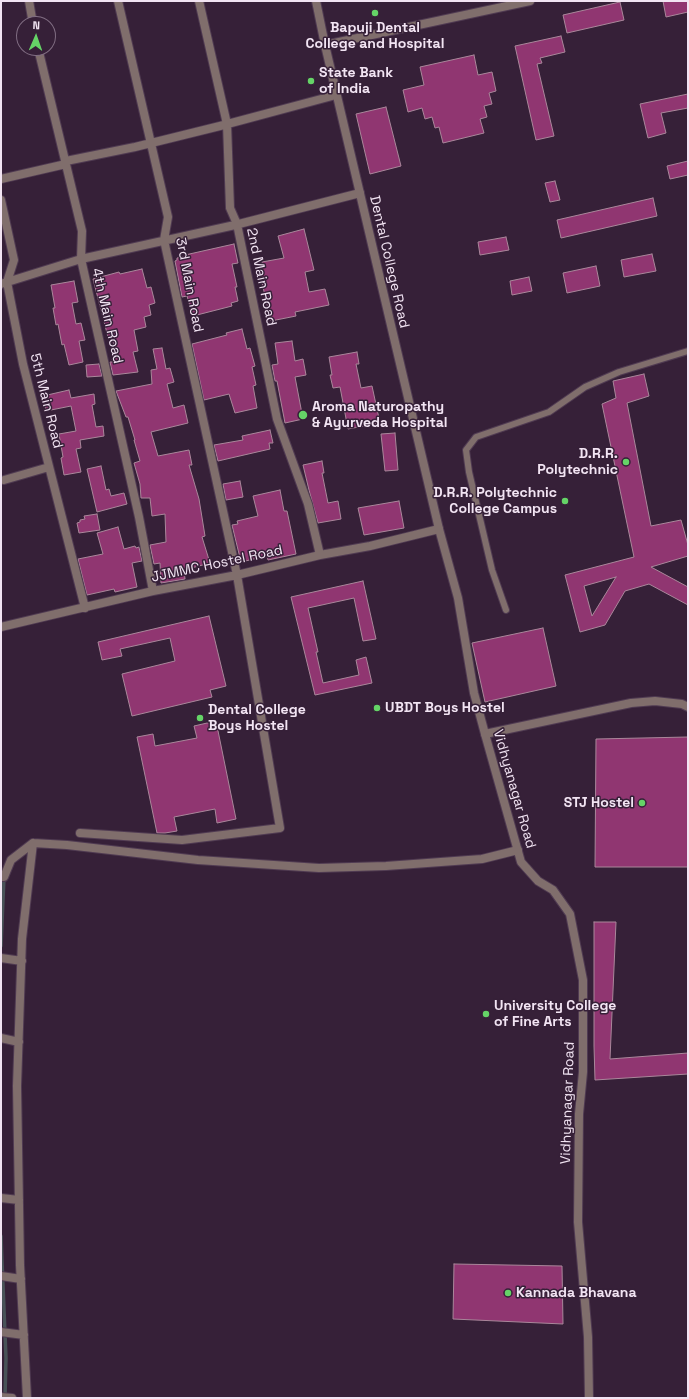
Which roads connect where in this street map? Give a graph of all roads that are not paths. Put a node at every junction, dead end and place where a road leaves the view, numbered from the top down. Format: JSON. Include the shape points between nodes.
{"nodes":[{"id":1,"x":29,"y":1,"type":"edge"},
{"id":2,"x":118,"y":1,"type":"edge"},
{"id":3,"x":199,"y":1,"type":"edge"},
{"id":4,"x":316,"y":1,"type":"edge"},
{"id":5,"x":530,"y":1,"type":"edge"},
{"id":6,"x":32,"y":16,"type":"edge"},
{"id":7,"x":325,"y":45,"type":"junction"},
{"id":8,"x":40,"y":56,"type":"edge"},
{"id":9,"x":336,"y":95,"type":"junction"},
{"id":10,"x":227,"y":124,"type":"junction"},
{"id":11,"x":151,"y":143,"type":"junction"},
{"id":12,"x":66,"y":161,"type":"junction"},
{"id":13,"x":1,"y":179,"type":"edge"},
{"id":14,"x":360,"y":193,"type":"junction"},
{"id":15,"x":1,"y":200,"type":"edge"},
{"id":16,"x":237,"y":224,"type":"junction"},
{"id":17,"x":164,"y":240,"type":"junction"},
{"id":18,"x":81,"y":259,"type":"junction"},
{"id":19,"x":4,"y":283,"type":"edge"},
{"id":20,"x":688,"y":351,"type":"edge"},
{"id":21,"x":49,"y":467,"type":"junction"},
{"id":22,"x":4,"y":480,"type":"dead end"},
{"id":23,"x":438,"y":530,"type":"junction"},
{"id":24,"x":320,"y":555,"type":"junction"},
{"id":25,"x":237,"y":575,"type":"junction"},
{"id":26,"x":153,"y":591,"type":"junction"},
{"id":27,"x":85,"y":608,"type":"junction"},
{"id":28,"x":506,"y":610,"type":"dead end"},
{"id":29,"x":1,"y":627,"type":"edge"},
{"id":30,"x":688,"y":707,"type":"edge"},
{"id":31,"x":485,"y":734,"type":"junction"},
{"id":32,"x":80,"y":833,"type":"dead end"},
{"id":33,"x":33,"y":843,"type":"junction"},
{"id":34,"x":518,"y":850,"type":"junction"},
{"id":35,"x":1,"y":877,"type":"edge"},
{"id":36,"x":1,"y":958,"type":"edge"},
{"id":37,"x":22,"y":961,"type":"junction"},
{"id":38,"x":1,"y":1038,"type":"edge"},
{"id":39,"x":19,"y":1042,"type":"junction"},
{"id":40,"x":1,"y":1198,"type":"edge"},
{"id":41,"x":19,"y":1200,"type":"junction"},
{"id":42,"x":1,"y":1276,"type":"edge"},
{"id":43,"x":21,"y":1280,"type":"junction"},
{"id":44,"x":1,"y":1332,"type":"edge"},
{"id":45,"x":24,"y":1335,"type":"junction"},
{"id":46,"x":1,"y":1397,"type":"edge"},
{"id":47,"x":12,"y":1398,"type":"edge"},
{"id":48,"x":27,"y":1398,"type":"edge"},
{"id":49,"x":589,"y":1398,"type":"edge"}],
"edges":[{"from":1,"to":6,"type":"street"},
{"from":2,"to":11,"type":"street","name":"3rd Main Road"},
{"from":3,"to":10,"type":"street","name":"2nd Main Road"},
{"from":4,"to":7,"type":"street","name":"Dental College Road"},
{"from":5,"to":7,"type":"street"},
{"from":7,"to":9,"type":"street","name":"Dental College Road"},
{"from":8,"to":12,"type":"street","name":"4th Main Road"},
{"from":9,"to":10,"type":"street"},
{"from":9,"to":14,"type":"street","name":"Dental College Road"},
{"from":10,"to":11,"type":"street"},
{"from":10,"to":16,"type":"street","name":"2nd Main Road","via":[[230,208]]},
{"from":11,"to":12,"type":"street"},
{"from":11,"to":17,"type":"street","name":"3rd Main Road","via":[[168,217]]},
{"from":12,"to":13,"type":"street","via":[[66,164]]},
{"from":12,"to":18,"type":"street","name":"4th Main Road","via":[[82,231]]},
{"from":14,"to":16,"type":"street"},
{"from":14,"to":23,"type":"street","name":"Dental College Road"},
{"from":15,"to":19,"type":"street","name":"5th Main Road","via":[[14,260]]},
{"from":16,"to":17,"type":"street"},
{"from":16,"to":24,"type":"street","name":"2nd Main Road","via":[[277,419],[308,504]]},
{"from":17,"to":18,"type":"street"},
{"from":17,"to":25,"type":"street","name":"3rd Main Road"},
{"from":18,"to":19,"type":"street"},
{"from":18,"to":26,"type":"street","name":"4th Main Road","via":[[139,517]]},
{"from":19,"to":21,"type":"street","name":"5th Main Road"},
{"from":20,"to":28,"type":"lane","via":[[619,372],[585,387],[549,412],[476,437],[466,450],[492,570]]},
{"from":21,"to":22,"type":"street"},
{"from":21,"to":27,"type":"street","name":"5th Main Road"},
{"from":23,"to":24,"type":"street","name":"JJMMC Hostel Road"},
{"from":23,"to":31,"type":"street","name":"Vidhyanagar Road","via":[[458,598],[474,693]]},
{"from":24,"to":25,"type":"street","name":"JJMMC Hostel Road"},
{"from":25,"to":26,"type":"street","name":"JJMMC Hostel Road"},
{"from":25,"to":32,"type":"street","name":"3rd Main Road","via":[[280,828],[182,840]]},
{"from":26,"to":27,"type":"street","name":"JJMMC Hostel Road"},
{"from":27,"to":29,"type":"street","name":"JJMMC Hostel Road"},
{"from":30,"to":31,"type":"street","via":[[655,701],[631,703]]},
{"from":31,"to":34,"type":"street","name":"Vidhyanagar Road"},
{"from":33,"to":34,"type":"street","via":[[198,860],[319,868],[482,859]]},
{"from":33,"to":35,"type":"street","via":[[11,860],[4,877]]},
{"from":33,"to":37,"type":"street","via":[[22,939]]},
{"from":34,"to":49,"type":"street","name":"Vidhyanagar Road","via":[[521,862],[538,881],[553,890],[570,914],[583,980],[584,1072],[579,1114],[578,1222],[588,1337]]},
{"from":36,"to":37,"type":"street"},
{"from":37,"to":39,"type":"street"},
{"from":38,"to":39,"type":"street"},
{"from":39,"to":41,"type":"street"},
{"from":40,"to":41,"type":"street"},
{"from":41,"to":43,"type":"street"},
{"from":42,"to":43,"type":"street"},
{"from":43,"to":45,"type":"street"},
{"from":44,"to":45,"type":"street"},
{"from":45,"to":48,"type":"street"},
{"from":46,"to":47,"type":"street"}]}
